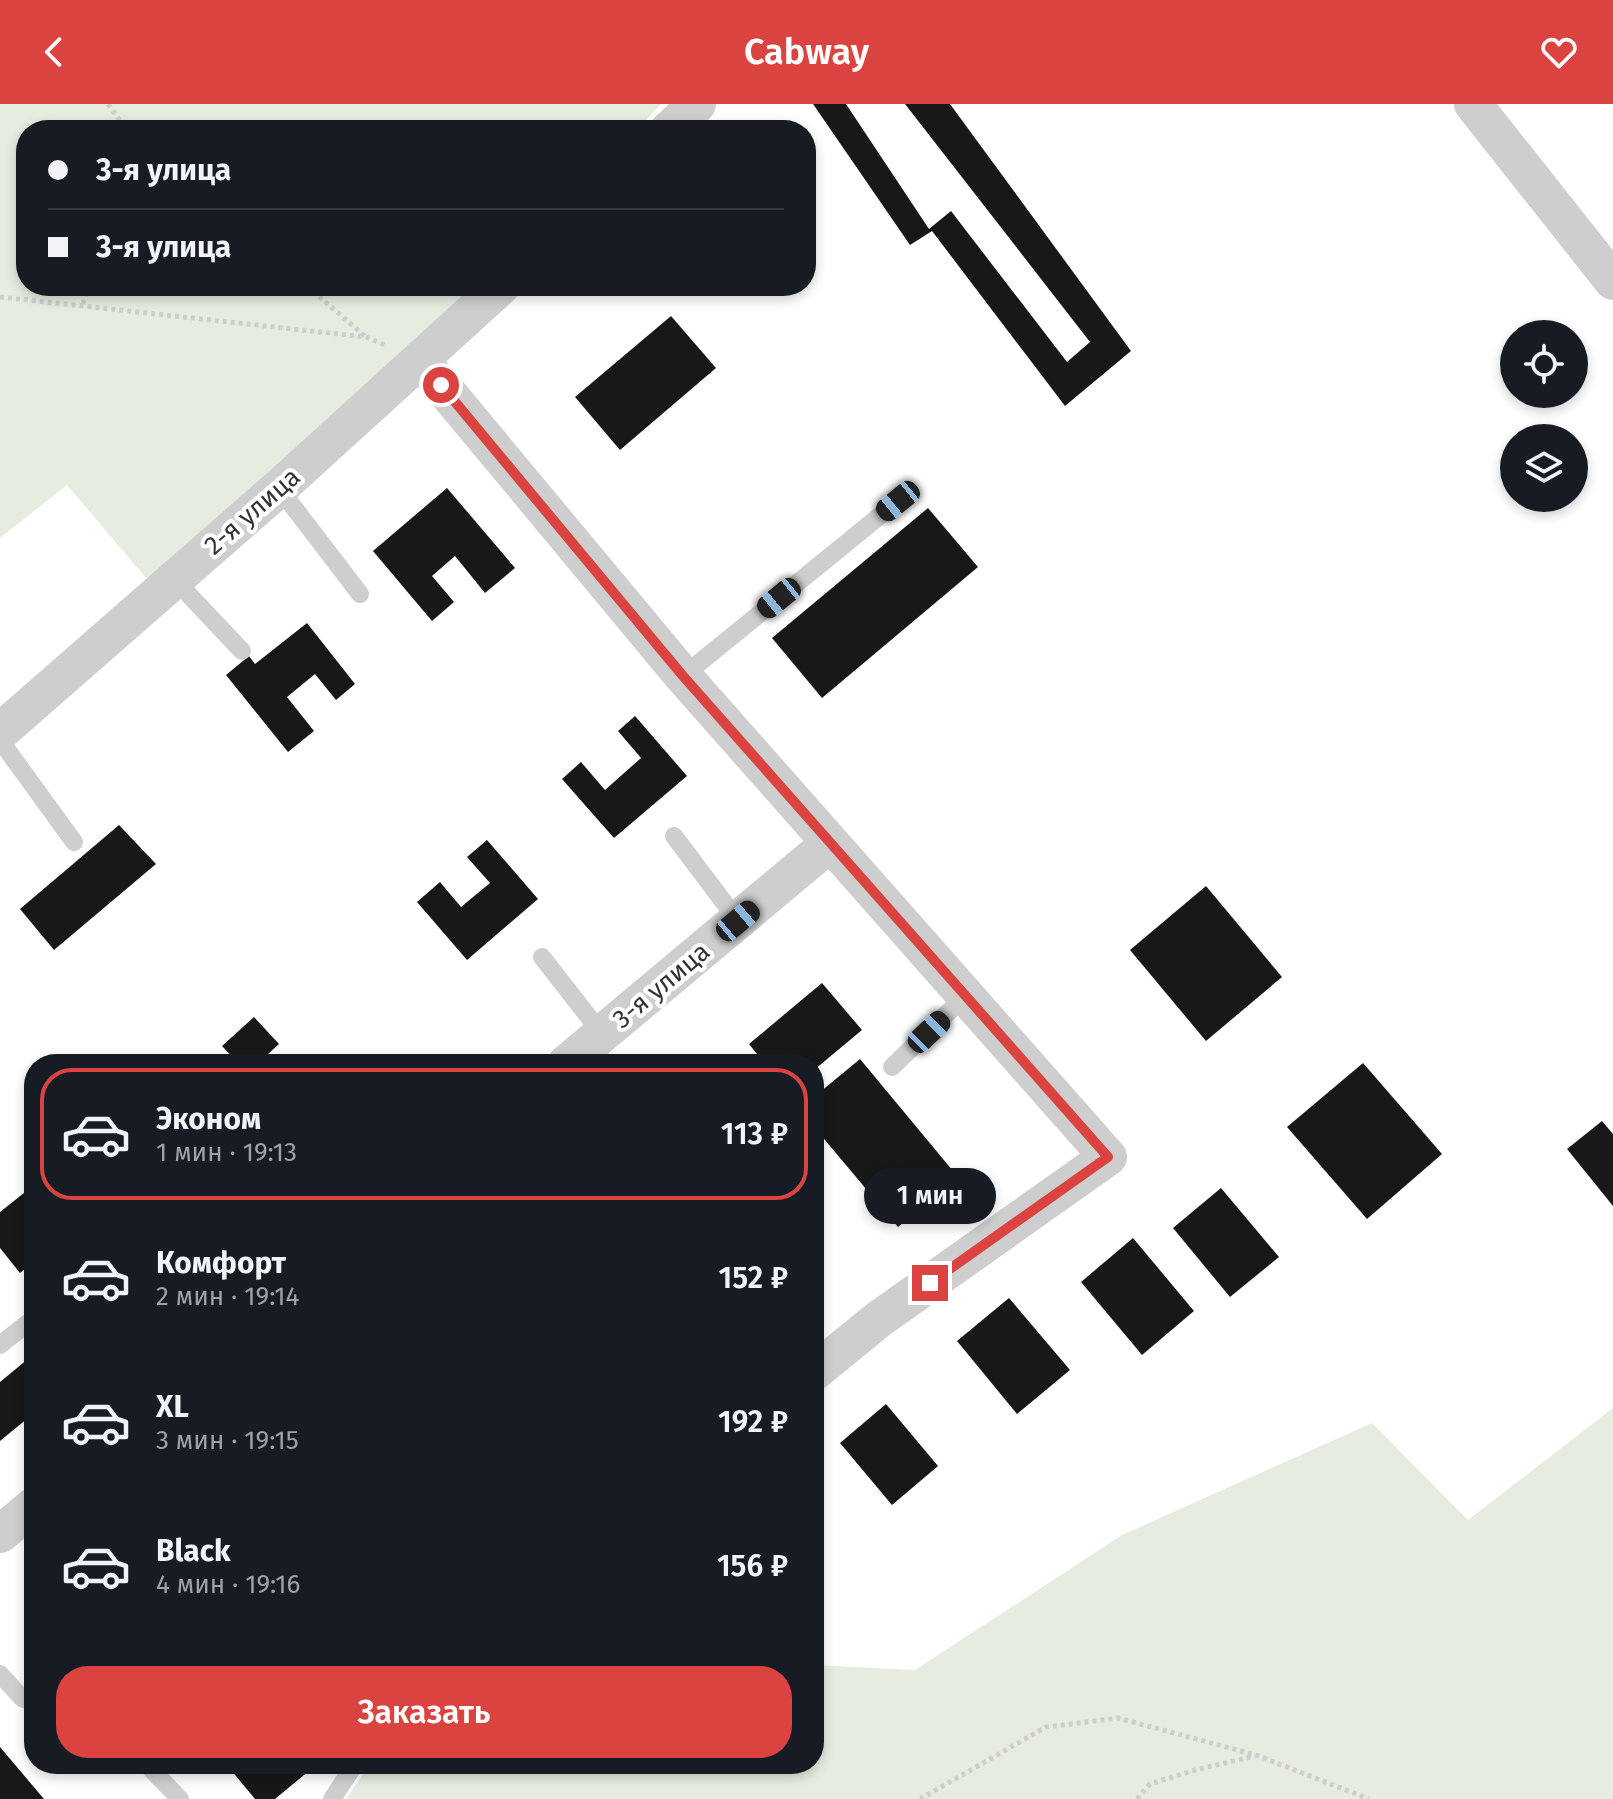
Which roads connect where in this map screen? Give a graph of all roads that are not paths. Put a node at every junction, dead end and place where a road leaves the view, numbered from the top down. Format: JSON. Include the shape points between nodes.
{"nodes":[{"id":1,"x":697,"y":104,"type":"edge"},
{"id":2,"x":1473,"y":104,"type":"edge"},
{"id":3,"x":680,"y":120,"type":"edge"},
{"id":4,"x":1613,"y":281,"type":"edge"},
{"id":5,"x":490,"y":296,"type":"edge"},
{"id":6,"x":421,"y":361,"type":"junction"},
{"id":7,"x":279,"y":488,"type":"junction"},
{"id":8,"x":898,"y":501,"type":"dead end"},
{"id":9,"x":175,"y":580,"type":"junction"},
{"id":10,"x":360,"y":594,"type":"dead end"},
{"id":11,"x":242,"y":651,"type":"dead end"},
{"id":12,"x":683,"y":676,"type":"junction"},
{"id":13,"x":0,"y":732,"type":"edge"},
{"id":14,"x":0,"y":740,"type":"edge"},
{"id":15,"x":674,"y":836,"type":"dead end"},
{"id":16,"x":74,"y":842,"type":"dead end"},
{"id":17,"x":829,"y":844,"type":"junction"},
{"id":18,"x":738,"y":921,"type":"junction"},
{"id":19,"x":542,"y":957,"type":"dead end"},
{"id":20,"x":965,"y":996,"type":"junction"},
{"id":21,"x":602,"y":1034,"type":"junction"},
{"id":22,"x":578,"y":1054,"type":"edge"},
{"id":23,"x":892,"y":1067,"type":"dead end"},
{"id":24,"x":24,"y":1326,"type":"edge"},
{"id":25,"x":0,"y":1345,"type":"edge"},
{"id":26,"x":824,"y":1364,"type":"edge"},
{"id":27,"x":24,"y":1514,"type":"edge"},
{"id":28,"x":0,"y":1534,"type":"edge"},
{"id":29,"x":0,"y":1674,"type":"edge"},
{"id":30,"x":24,"y":1699,"type":"edge"},
{"id":31,"x":156,"y":1774,"type":"edge"},
{"id":32,"x":348,"y":1774,"type":"edge"},
{"id":33,"x":180,"y":1799,"type":"edge"},
{"id":34,"x":332,"y":1799,"type":"edge"}],
"edges":[{"from":1,"to":3,"type":"street"},
{"from":2,"to":4,"type":"street"},
{"from":5,"to":6,"type":"street","name":"2-я улица"},
{"from":6,"to":7,"type":"street","name":"2-я улица"},
{"from":6,"to":12,"type":"street"},
{"from":7,"to":9,"type":"street","name":"2-я улица"},
{"from":7,"to":10,"type":"lane"},
{"from":8,"to":12,"type":"lane"},
{"from":9,"to":11,"type":"lane"},
{"from":9,"to":13,"type":"street","name":"2-я улица"},
{"from":12,"to":17,"type":"street"},
{"from":14,"to":16,"type":"lane"},
{"from":15,"to":18,"type":"lane"},
{"from":17,"to":18,"type":"street","name":"3-я улица"},
{"from":17,"to":20,"type":"street"},
{"from":18,"to":21,"type":"street","name":"3-я улица"},
{"from":19,"to":21,"type":"lane"},
{"from":20,"to":23,"type":"lane"},
{"from":20,"to":26,"type":"street","via":[[1108,1157]]},
{"from":21,"to":22,"type":"street","name":"3-я улица"},
{"from":24,"to":25,"type":"lane"},
{"from":27,"to":28,"type":"street"},
{"from":29,"to":30,"type":"lane"},
{"from":31,"to":33,"type":"lane"},
{"from":32,"to":34,"type":"lane"}]}
